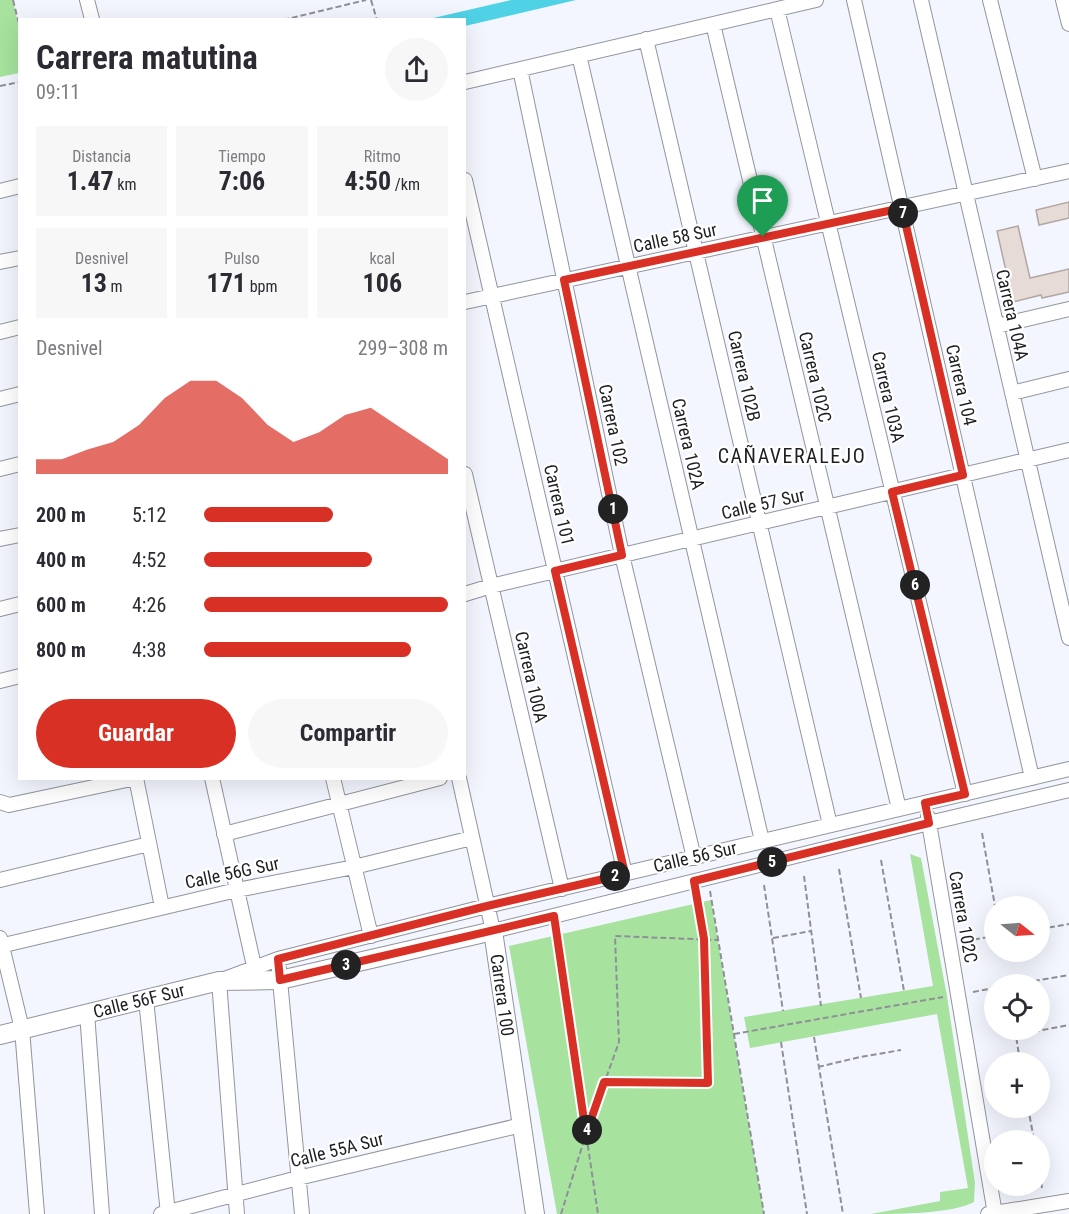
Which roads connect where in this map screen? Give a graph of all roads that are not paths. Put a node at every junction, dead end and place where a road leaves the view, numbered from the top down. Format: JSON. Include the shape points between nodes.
{"nodes":[{"id":1,"x":87,"y":0,"type":"edge"},
{"id":2,"x":816,"y":0,"type":"edge"},
{"id":3,"x":854,"y":0,"type":"edge"},
{"id":4,"x":921,"y":0,"type":"edge"},
{"id":5,"x":990,"y":0,"type":"edge"},
{"id":6,"x":1063,"y":0,"type":"edge"},
{"id":7,"x":777,"y":9,"type":"junction"},
{"id":8,"x":92,"y":18,"type":"edge"},
{"id":9,"x":713,"y":24,"type":"junction"},
{"id":10,"x":1069,"y":24,"type":"edge"},
{"id":11,"x":646,"y":39,"type":"junction"},
{"id":12,"x":579,"y":55,"type":"junction"},
{"id":13,"x":519,"y":69,"type":"junction"},
{"id":14,"x":466,"y":82,"type":"edge"},
{"id":15,"x":1069,"y":171,"type":"edge"},
{"id":16,"x":1035,"y":179,"type":"junction"},
{"id":17,"x":466,"y":184,"type":"edge"},
{"id":18,"x":18,"y":186,"type":"edge"},
{"id":19,"x":0,"y":191,"type":"edge"},
{"id":20,"x":966,"y":194,"type":"junction"},
{"id":21,"x":902,"y":208,"type":"junction"},
{"id":22,"x":828,"y":224,"type":"junction"},
{"id":23,"x":763,"y":237,"type":"junction"},
{"id":24,"x":696,"y":252,"type":"junction"},
{"id":25,"x":18,"y":258,"type":"edge"},
{"id":26,"x":0,"y":262,"type":"edge"},
{"id":27,"x":628,"y":267,"type":"junction"},
{"id":28,"x":564,"y":280,"type":"junction"},
{"id":29,"x":492,"y":296,"type":"junction"},
{"id":30,"x":466,"y":302,"type":"edge"},
{"id":31,"x":1069,"y":309,"type":"edge"},
{"id":32,"x":997,"y":326,"type":"junction"},
{"id":33,"x":18,"y":328,"type":"edge"},
{"id":34,"x":0,"y":332,"type":"edge"},
{"id":35,"x":1069,"y":379,"type":"edge"},
{"id":36,"x":1012,"y":393,"type":"junction"},
{"id":37,"x":18,"y":394,"type":"edge"},
{"id":38,"x":0,"y":399,"type":"edge"},
{"id":39,"x":1069,"y":450,"type":"edge"},
{"id":40,"x":1028,"y":459,"type":"junction"},
{"id":41,"x":18,"y":465,"type":"edge"},
{"id":42,"x":0,"y":469,"type":"edge"},
{"id":43,"x":963,"y":475,"type":"junction"},
{"id":44,"x":466,"y":478,"type":"edge"},
{"id":45,"x":892,"y":492,"type":"junction"},
{"id":46,"x":827,"y":507,"type":"junction"},
{"id":47,"x":760,"y":523,"type":"junction"},
{"id":48,"x":18,"y":535,"type":"edge"},
{"id":49,"x":0,"y":539,"type":"edge"},
{"id":50,"x":692,"y":539,"type":"junction"},
{"id":51,"x":622,"y":555,"type":"junction"},
{"id":52,"x":555,"y":571,"type":"junction"},
{"id":53,"x":491,"y":586,"type":"junction"},
{"id":54,"x":466,"y":594,"type":"edge"},
{"id":55,"x":18,"y":604,"type":"edge"},
{"id":56,"x":0,"y":609,"type":"edge"},
{"id":57,"x":1069,"y":638,"type":"edge"},
{"id":58,"x":18,"y":676,"type":"edge"},
{"id":59,"x":0,"y":681,"type":"edge"},
{"id":60,"x":1069,"y":769,"type":"edge"},
{"id":61,"x":1032,"y":778,"type":"junction"},
{"id":62,"x":66,"y":780,"type":"edge"},
{"id":63,"x":127,"y":780,"type":"edge"},
{"id":64,"x":136,"y":780,"type":"edge"},
{"id":65,"x":212,"y":780,"type":"edge"},
{"id":66,"x":333,"y":780,"type":"edge"},
{"id":67,"x":433,"y":780,"type":"edge"},
{"id":68,"x":459,"y":780,"type":"edge"},
{"id":69,"x":1069,"y":790,"type":"edge"},
{"id":70,"x":69,"y":793,"type":"junction"},
{"id":71,"x":965,"y":794,"type":"junction"},
{"id":72,"x":0,"y":802,"type":"edge"},
{"id":73,"x":925,"y":803,"type":"junction"},
{"id":74,"x":339,"y":805,"type":"junction"},
{"id":75,"x":899,"y":809,"type":"junction"},
{"id":76,"x":929,"y":823,"type":"junction"},
{"id":77,"x":830,"y":825,"type":"junction"},
{"id":78,"x":224,"y":834,"type":"junction"},
{"id":79,"x":472,"y":838,"type":"junction"},
{"id":80,"x":762,"y":842,"type":"junction"},
{"id":81,"x":149,"y":844,"type":"junction"},
{"id":82,"x":694,"y":858,"type":"junction"},
{"id":83,"x":354,"y":867,"type":"junction"},
{"id":84,"x":625,"y":874,"type":"junction"},
{"id":85,"x":0,"y":880,"type":"edge"},
{"id":86,"x":562,"y":889,"type":"junction"},
{"id":87,"x":237,"y":890,"type":"junction"},
{"id":88,"x":487,"y":906,"type":"junction"},
{"id":89,"x":162,"y":907,"type":"junction"},
{"id":90,"x":493,"y":931,"type":"junction"},
{"id":91,"x":371,"y":936,"type":"junction"},
{"id":92,"x":1,"y":942,"type":"edge"},
{"id":93,"x":278,"y":959,"type":"junction"},
{"id":94,"x":256,"y":974,"type":"junction"},
{"id":95,"x":280,"y":980,"type":"junction"},
{"id":96,"x":219,"y":981,"type":"junction"},
{"id":97,"x":146,"y":999,"type":"junction"},
{"id":98,"x":87,"y":1013,"type":"junction"},
{"id":99,"x":22,"y":1029,"type":"junction"},
{"id":100,"x":0,"y":1035,"type":"edge"},
{"id":101,"x":522,"y":1125,"type":"junction"},
{"id":102,"x":298,"y":1178,"type":"junction"},
{"id":103,"x":236,"y":1195,"type":"junction"},
{"id":104,"x":1069,"y":1201,"type":"edge"},
{"id":105,"x":166,"y":1213,"type":"edge"},
{"id":106,"x":37,"y":1214,"type":"edge"},
{"id":107,"x":102,"y":1214,"type":"edge"},
{"id":108,"x":237,"y":1214,"type":"edge"},
{"id":109,"x":302,"y":1214,"type":"edge"},
{"id":110,"x":535,"y":1214,"type":"edge"},
{"id":111,"x":992,"y":1214,"type":"edge"}],
"edges":[{"from":1,"to":8,"type":"street"},
{"from":2,"to":7,"type":"street"},
{"from":3,"to":21,"type":"street","name":"Carrera 104"},
{"from":4,"to":20,"type":"street","name":"Carrera 104A"},
{"from":5,"to":16,"type":"street"},
{"from":6,"to":10,"type":"street"},
{"from":7,"to":9,"type":"street"},
{"from":7,"to":22,"type":"street","name":"Carrera 103A"},
{"from":9,"to":11,"type":"street"},
{"from":9,"to":23,"type":"street","name":"Carrera 102C"},
{"from":11,"to":12,"type":"street"},
{"from":11,"to":24,"type":"street","name":"Carrera 102B"},
{"from":12,"to":13,"type":"street"},
{"from":12,"to":27,"type":"street","name":"Carrera 102A"},
{"from":13,"to":14,"type":"street"},
{"from":13,"to":28,"type":"street","name":"Carrera 102"},
{"from":15,"to":16,"type":"street","name":"Calle 58 Sur"},
{"from":16,"to":20,"type":"street","name":"Calle 58 Sur"},
{"from":17,"to":29,"type":"street","name":"Carrera 101"},
{"from":18,"to":19,"type":"street"},
{"from":20,"to":21,"type":"street","name":"Calle 58 Sur"},
{"from":20,"to":32,"type":"street","name":"Carrera 104A"},
{"from":21,"to":22,"type":"street","name":"Calle 58 Sur"},
{"from":21,"to":43,"type":"street","name":"Carrera 104"},
{"from":22,"to":23,"type":"street","name":"Calle 58 Sur"},
{"from":22,"to":45,"type":"street","name":"Carrera 103A"},
{"from":23,"to":24,"type":"street","name":"Calle 58 Sur"},
{"from":23,"to":46,"type":"street","name":"Carrera 102C"},
{"from":24,"to":27,"type":"street","name":"Calle 58 Sur"},
{"from":24,"to":47,"type":"street","name":"Carrera 102B"},
{"from":25,"to":26,"type":"street"},
{"from":27,"to":28,"type":"street","name":"Calle 58 Sur"},
{"from":27,"to":50,"type":"street","name":"Carrera 102A"},
{"from":28,"to":29,"type":"street","name":"Calle 58 Sur"},
{"from":28,"to":51,"type":"street","name":"Carrera 102"},
{"from":29,"to":30,"type":"street","name":"Calle 58 Sur"},
{"from":29,"to":52,"type":"street","name":"Carrera 101"},
{"from":31,"to":32,"type":"street"},
{"from":32,"to":36,"type":"street","name":"Carrera 104A"},
{"from":33,"to":34,"type":"street"},
{"from":35,"to":36,"type":"street"},
{"from":36,"to":40,"type":"street","name":"Carrera 104A"},
{"from":37,"to":38,"type":"street"},
{"from":39,"to":40,"type":"street","name":"Calle 57 Sur"},
{"from":40,"to":43,"type":"street","name":"Calle 57 Sur"},
{"from":40,"to":57,"type":"street","name":"Carrera 104A"},
{"from":41,"to":42,"type":"street"},
{"from":43,"to":45,"type":"street","name":"Calle 57 Sur"},
{"from":43,"to":61,"type":"street","name":"Carrera 104"},
{"from":44,"to":53,"type":"street","name":"Carrera 100A"},
{"from":45,"to":46,"type":"street","name":"Calle 57 Sur"},
{"from":45,"to":71,"type":"street","name":"Carrera 103A"},
{"from":46,"to":47,"type":"street","name":"Calle 57 Sur"},
{"from":46,"to":75,"type":"street","name":"Carrera 102C"},
{"from":47,"to":50,"type":"street","name":"Calle 57 Sur"},
{"from":47,"to":77,"type":"street","name":"Carrera 102B"},
{"from":48,"to":49,"type":"street"},
{"from":50,"to":51,"type":"street","name":"Calle 57 Sur"},
{"from":50,"to":80,"type":"street","name":"Carrera 102A"},
{"from":51,"to":52,"type":"street","name":"Calle 57 Sur"},
{"from":51,"to":82,"type":"street","name":"Carrera 102"},
{"from":52,"to":53,"type":"street","name":"Calle 57 Sur"},
{"from":52,"to":84,"type":"street","name":"Carrera 101"},
{"from":53,"to":54,"type":"street","name":"Calle 57 Sur"},
{"from":53,"to":86,"type":"street","name":"Carrera 100A"},
{"from":55,"to":56,"type":"street"},
{"from":58,"to":59,"type":"street"},
{"from":60,"to":61,"type":"street","name":"Calle 56 Sur"},
{"from":61,"to":71,"type":"street","name":"Calle 56 Sur"},
{"from":62,"to":70,"type":"street"},
{"from":63,"to":70,"type":"street"},
{"from":64,"to":81,"type":"street"},
{"from":65,"to":78,"type":"street"},
{"from":66,"to":74,"type":"street"},
{"from":67,"to":74,"type":"street"},
{"from":68,"to":79,"type":"street","name":"Carrera 100"},
{"from":69,"to":76,"type":"street","name":"Calle 56 Sur"},
{"from":70,"to":72,"type":"street","via":[[9,805]]},
{"from":71,"to":73,"type":"street","name":"Calle 56 Sur"},
{"from":73,"to":75,"type":"street","name":"Calle 56 Sur"},
{"from":73,"to":76,"type":"street","name":"Carrera 102C"},
{"from":74,"to":78,"type":"street"},
{"from":74,"to":83,"type":"street"},
{"from":75,"to":77,"type":"street","name":"Calle 56 Sur"},
{"from":76,"to":90,"type":"street","name":"Calle 56 Sur"},
{"from":76,"to":111,"type":"street","name":"Carrera 102C"},
{"from":77,"to":80,"type":"street","name":"Calle 56 Sur"},
{"from":78,"to":87,"type":"street"},
{"from":79,"to":83,"type":"street","name":"Calle 56G Sur"},
{"from":79,"to":88,"type":"street","name":"Carrera 100"},
{"from":80,"to":82,"type":"street","name":"Calle 56 Sur"},
{"from":81,"to":85,"type":"street"},
{"from":81,"to":89,"type":"street"},
{"from":82,"to":84,"type":"street","name":"Calle 56 Sur"},
{"from":83,"to":87,"type":"street","name":"Calle 56G Sur"},
{"from":83,"to":91,"type":"street"},
{"from":84,"to":86,"type":"street","name":"Calle 56 Sur"},
{"from":86,"to":88,"type":"street","name":"Calle 56 Sur"},
{"from":87,"to":89,"type":"street","name":"Calle 56G Sur"},
{"from":87,"to":94,"type":"street"},
{"from":88,"to":90,"type":"street","name":"Carrera 100"},
{"from":88,"to":91,"type":"street","name":"Calle 56 Sur"},
{"from":89,"to":92,"type":"street","name":"Calle 56G Sur"},
{"from":90,"to":95,"type":"street","name":"Calle 56 Sur"},
{"from":90,"to":101,"type":"street","name":"Carrera 100"},
{"from":91,"to":93,"type":"street","name":"Calle 56 Sur"},
{"from":92,"to":99,"type":"street"},
{"from":93,"to":94,"type":"street","name":"Calle 56 Sur"},
{"from":93,"to":95,"type":"street"},
{"from":94,"to":95,"type":"street","name":"Calle 56F Sur"},
{"from":94,"to":96,"type":"street","name":"Calle 56F Sur"},
{"from":95,"to":102,"type":"street"},
{"from":96,"to":97,"type":"street","name":"Calle 56F Sur"},
{"from":96,"to":103,"type":"street"},
{"from":97,"to":98,"type":"street","name":"Calle 56F Sur"},
{"from":97,"to":105,"type":"street"},
{"from":98,"to":99,"type":"street","name":"Calle 56F Sur"},
{"from":98,"to":107,"type":"street"},
{"from":99,"to":100,"type":"street","name":"Calle 56F Sur"},
{"from":99,"to":106,"type":"street"},
{"from":101,"to":102,"type":"street","name":"Calle 55A Sur"},
{"from":101,"to":110,"type":"street","name":"Carrera 100"},
{"from":102,"to":103,"type":"street","name":"Calle 55A Sur"},
{"from":102,"to":109,"type":"street"},
{"from":103,"to":105,"type":"street","name":"Calle 55A Sur"},
{"from":103,"to":108,"type":"street"},
{"from":104,"to":111,"type":"street"}]}
